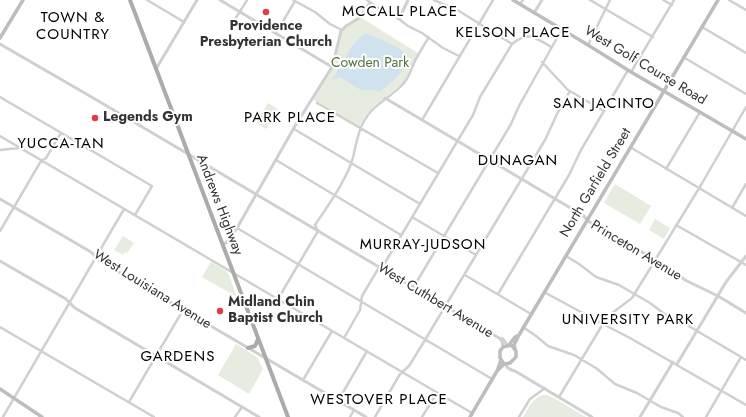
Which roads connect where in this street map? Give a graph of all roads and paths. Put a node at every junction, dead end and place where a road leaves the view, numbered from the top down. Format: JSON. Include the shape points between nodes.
{"nodes":[{"id":1,"x":23,"y":0,"type":"edge"},
{"id":2,"x":131,"y":0,"type":"edge"},
{"id":3,"x":147,"y":0,"type":"edge"},
{"id":4,"x":197,"y":0,"type":"edge"},
{"id":5,"x":220,"y":0,"type":"edge"},
{"id":6,"x":247,"y":0,"type":"edge"},
{"id":7,"x":294,"y":0,"type":"edge"},
{"id":8,"x":408,"y":0,"type":"edge"},
{"id":9,"x":434,"y":0,"type":"edge"},
{"id":10,"x":492,"y":0,"type":"edge"},
{"id":11,"x":513,"y":0,"type":"edge"},
{"id":12,"x":523,"y":0,"type":"edge"},
{"id":13,"x":590,"y":0,"type":"edge"},
{"id":14,"x":610,"y":0,"type":"edge"},
{"id":15,"x":663,"y":0,"type":"edge"},
{"id":16,"x":674,"y":0,"type":"edge"},
{"id":17,"x":718,"y":0,"type":"edge"},
{"id":18,"x":729,"y":0,"type":"edge"},
{"id":19,"x":368,"y":1,"type":"edge"},
{"id":20,"x":540,"y":1,"type":"edge"},
{"id":21,"x":520,"y":4,"type":"junction"},
{"id":22,"x":672,"y":5,"type":"junction"},
{"id":23,"x":605,"y":9,"type":"junction"},
{"id":24,"x":746,"y":10,"type":"edge"},
{"id":25,"x":240,"y":12,"type":"junction"},
{"id":26,"x":534,"y":13,"type":"junction"},
{"id":27,"x":399,"y":19,"type":"junction"},
{"id":28,"x":184,"y":22,"type":"junction"},
{"id":29,"x":478,"y":24,"type":"junction"},
{"id":30,"x":231,"y":26,"type":"dead end"},
{"id":31,"x":702,"y":27,"type":"junction"},
{"id":32,"x":562,"y":29,"type":"junction"},
{"id":33,"x":342,"y":30,"type":"junction"},
{"id":34,"x":276,"y":33,"type":"junction"},
{"id":35,"x":428,"y":37,"type":"junction"},
{"id":36,"x":653,"y":37,"type":"junction"},
{"id":37,"x":0,"y":38,"type":"edge"},
{"id":38,"x":0,"y":44,"type":"edge"},
{"id":39,"x":512,"y":44,"type":"junction"},
{"id":40,"x":588,"y":45,"type":"junction"},
{"id":41,"x":551,"y":46,"type":"junction"},
{"id":42,"x":746,"y":53,"type":"edge"},
{"id":43,"x":459,"y":56,"type":"junction"},
{"id":44,"x":683,"y":58,"type":"junction"},
{"id":45,"x":542,"y":62,"type":"junction"},
{"id":46,"x":332,"y":67,"type":"junction"},
{"id":47,"x":156,"y":69,"type":"junction"},
{"id":48,"x":630,"y":71,"type":"junction"},
{"id":49,"x":570,"y":91,"type":"junction"},
{"id":50,"x":663,"y":91,"type":"junction"},
{"id":51,"x":746,"y":94,"type":"edge"},
{"id":52,"x":0,"y":97,"type":"edge"},
{"id":53,"x":386,"y":98,"type":"junction"},
{"id":54,"x":316,"y":103,"type":"dead end"},
{"id":55,"x":746,"y":107,"type":"edge"},
{"id":56,"x":604,"y":111,"type":"junction"},
{"id":57,"x":700,"y":112,"type":"junction"},
{"id":58,"x":422,"y":120,"type":"junction"},
{"id":59,"x":362,"y":128,"type":"junction"},
{"id":60,"x":294,"y":129,"type":"junction"},
{"id":61,"x":732,"y":131,"type":"junction"},
{"id":62,"x":61,"y":132,"type":"junction"},
{"id":63,"x":0,"y":136,"type":"edge"},
{"id":64,"x":746,"y":139,"type":"edge"},
{"id":65,"x":457,"y":141,"type":"junction"},
{"id":66,"x":630,"y":147,"type":"junction"},
{"id":67,"x":21,"y":148,"type":"junction"},
{"id":68,"x":0,"y":150,"type":"edge"},
{"id":69,"x":188,"y":154,"type":"junction"},
{"id":70,"x":276,"y":160,"type":"junction"},
{"id":71,"x":489,"y":160,"type":"junction"},
{"id":72,"x":42,"y":161,"type":"junction"},
{"id":73,"x":351,"y":163,"type":"junction"},
{"id":74,"x":666,"y":169,"type":"junction"},
{"id":75,"x":438,"y":173,"type":"junction"},
{"id":76,"x":521,"y":179,"type":"junction"},
{"id":77,"x":746,"y":184,"type":"edge"},
{"id":78,"x":699,"y":188,"type":"junction"},
{"id":79,"x":257,"y":194,"type":"junction"},
{"id":80,"x":334,"y":195,"type":"junction"},
{"id":81,"x":0,"y":199,"type":"edge"},
{"id":82,"x":554,"y":199,"type":"junction"},
{"id":83,"x":420,"y":204,"type":"junction"},
{"id":84,"x":14,"y":207,"type":"junction"},
{"id":85,"x":732,"y":208,"type":"junction"},
{"id":86,"x":124,"y":209,"type":"junction"},
{"id":87,"x":135,"y":215,"type":"junction"},
{"id":88,"x":746,"y":216,"type":"edge"},
{"id":89,"x":412,"y":217,"type":"junction"},
{"id":90,"x":587,"y":220,"type":"junction"},
{"id":91,"x":676,"y":225,"type":"junction"},
{"id":92,"x":237,"y":228,"type":"junction"},
{"id":93,"x":318,"y":230,"type":"junction"},
{"id":94,"x":0,"y":231,"type":"edge"},
{"id":95,"x":402,"y":235,"type":"junction"},
{"id":96,"x":444,"y":236,"type":"junction"},
{"id":97,"x":223,"y":245,"type":"junction"},
{"id":98,"x":476,"y":255,"type":"junction"},
{"id":99,"x":96,"y":256,"type":"junction"},
{"id":100,"x":566,"y":256,"type":"junction"},
{"id":101,"x":746,"y":256,"type":"edge"},
{"id":102,"x":655,"y":260,"type":"junction"},
{"id":103,"x":0,"y":261,"type":"edge"},
{"id":104,"x":742,"y":262,"type":"junction"},
{"id":105,"x":298,"y":265,"type":"junction"},
{"id":106,"x":746,"y":265,"type":"edge"},
{"id":107,"x":380,"y":268,"type":"junction"},
{"id":108,"x":233,"y":273,"type":"junction"},
{"id":109,"x":464,"y":274,"type":"junction"},
{"id":110,"x":413,"y":288,"type":"junction"},
{"id":111,"x":544,"y":292,"type":"junction"},
{"id":112,"x":498,"y":294,"type":"junction"},
{"id":113,"x":634,"y":294,"type":"junction"},
{"id":114,"x":718,"y":296,"type":"junction"},
{"id":115,"x":278,"y":299,"type":"junction"},
{"id":116,"x":69,"y":302,"type":"junction"},
{"id":117,"x":362,"y":303,"type":"junction"},
{"id":118,"x":445,"y":307,"type":"junction"},
{"id":119,"x":184,"y":310,"type":"junction"},
{"id":120,"x":746,"y":313,"type":"edge"},
{"id":121,"x":531,"y":314,"type":"junction"},
{"id":122,"x":602,"y":324,"type":"junction"},
{"id":123,"x":0,"y":327,"type":"edge"},
{"id":124,"x":524,"y":327,"type":"junction"},
{"id":125,"x":332,"y":331,"type":"junction"},
{"id":126,"x":697,"y":331,"type":"junction"},
{"id":127,"x":519,"y":335,"type":"junction"},
{"id":128,"x":344,"y":338,"type":"junction"},
{"id":129,"x":258,"y":339,"type":"junction"},
{"id":130,"x":425,"y":340,"type":"junction"},
{"id":131,"x":506,"y":346,"type":"junction"},
{"id":132,"x":248,"y":348,"type":"junction"},
{"id":133,"x":515,"y":348,"type":"junction"},
{"id":134,"x":41,"y":350,"type":"junction"},
{"id":135,"x":367,"y":352,"type":"junction"},
{"id":136,"x":156,"y":356,"type":"junction"},
{"id":137,"x":741,"y":357,"type":"junction"},
{"id":138,"x":266,"y":358,"type":"junction"},
{"id":139,"x":581,"y":359,"type":"junction"},
{"id":140,"x":501,"y":360,"type":"junction"},
{"id":141,"x":746,"y":360,"type":"edge"},
{"id":142,"x":673,"y":362,"type":"junction"},
{"id":143,"x":510,"y":363,"type":"junction"},
{"id":144,"x":505,"y":364,"type":"junction"},
{"id":145,"x":677,"y":364,"type":"junction"},
{"id":146,"x":498,"y":371,"type":"junction"},
{"id":147,"x":515,"y":371,"type":"junction"},
{"id":148,"x":402,"y":372,"type":"junction"},
{"id":149,"x":492,"y":379,"type":"junction"},
{"id":150,"x":303,"y":380,"type":"junction"},
{"id":151,"x":545,"y":388,"type":"junction"},
{"id":152,"x":0,"y":389,"type":"edge"},
{"id":153,"x":721,"y":390,"type":"junction"},
{"id":154,"x":437,"y":393,"type":"junction"},
{"id":155,"x":559,"y":397,"type":"junction"},
{"id":156,"x":13,"y":399,"type":"junction"},
{"id":157,"x":650,"y":400,"type":"junction"},
{"id":158,"x":338,"y":401,"type":"junction"},
{"id":159,"x":129,"y":402,"type":"junction"},
{"id":160,"x":746,"y":405,"type":"edge"},
{"id":161,"x":242,"y":406,"type":"junction"},
{"id":162,"x":354,"y":410,"type":"junction"},
{"id":163,"x":472,"y":413,"type":"junction"},
{"id":164,"x":3,"y":417,"type":"edge"},
{"id":165,"x":42,"y":417,"type":"edge"},
{"id":166,"x":154,"y":417,"type":"edge"},
{"id":167,"x":235,"y":417,"type":"edge"},
{"id":168,"x":259,"y":417,"type":"edge"},
{"id":169,"x":288,"y":417,"type":"edge"},
{"id":170,"x":350,"y":417,"type":"edge"},
{"id":171,"x":366,"y":417,"type":"edge"},
{"id":172,"x":375,"y":417,"type":"edge"},
{"id":173,"x":422,"y":417,"type":"edge"},
{"id":174,"x":470,"y":417,"type":"edge"},
{"id":175,"x":519,"y":417,"type":"edge"},
{"id":176,"x":592,"y":417,"type":"edge"},
{"id":177,"x":640,"y":417,"type":"edge"},
{"id":178,"x":683,"y":417,"type":"edge"},
{"id":179,"x":706,"y":417,"type":"edge"}],
"edges":[{"from":1,"to":37,"type":"main road"},
{"from":2,"to":47,"type":"main road","name":"Andrews Highway"},
{"from":3,"to":28,"type":"street"},
{"from":4,"to":28,"type":"street"},
{"from":5,"to":25,"type":"street"},
{"from":6,"to":25,"type":"street"},
{"from":7,"to":33,"type":"street"},
{"from":7,"to":34,"type":"street"},
{"from":8,"to":27,"type":"street"},
{"from":9,"to":29,"type":"street","via":[[459,11]]},
{"from":10,"to":29,"type":"street"},
{"from":11,"to":21,"type":"main road","name":"West Golf Course Road"},
{"from":12,"to":21,"type":"street"},
{"from":13,"to":23,"type":"street"},
{"from":14,"to":23,"type":"street"},
{"from":15,"to":22,"type":"street"},
{"from":16,"to":22,"type":"street"},
{"from":17,"to":31,"type":"main road","name":"North Garfield Street"},
{"from":18,"to":24,"type":"street"},
{"from":19,"to":27,"type":"street"},
{"from":19,"to":33,"type":"street","via":[[359,18]]},
{"from":20,"to":26,"type":"street"},
{"from":21,"to":26,"type":"main road","name":"West Golf Course Road"},
{"from":22,"to":36,"type":"street"},
{"from":23,"to":36,"type":"street"},
{"from":23,"to":40,"type":"street"},
{"from":25,"to":30,"type":"street"},
{"from":25,"to":34,"type":"street"},
{"from":26,"to":32,"type":"main road","name":"West Golf Course Road"},
{"from":27,"to":35,"type":"street"},
{"from":28,"to":47,"type":"street"},
{"from":29,"to":39,"type":"street"},
{"from":29,"to":43,"type":"street"},
{"from":31,"to":42,"type":"street"},
{"from":31,"to":44,"type":"main road","name":"North Garfield Street"},
{"from":32,"to":40,"type":"main road","name":"West Golf Course Road"},
{"from":32,"to":41,"type":"street"},
{"from":33,"to":46,"type":"street"},
{"from":34,"to":46,"type":"street"},
{"from":35,"to":43,"type":"street"},
{"from":35,"to":53,"type":"street","via":[[406,81]]},
{"from":36,"to":48,"type":"street"},
{"from":38,"to":69,"type":"street","name":"West Cuthbert Avenue"},
{"from":39,"to":41,"type":"street","via":[[519,38],[532,36]]},
{"from":39,"to":65,"type":"street"},
{"from":40,"to":48,"type":"main road","name":"West Golf Course Road"},
{"from":41,"to":45,"type":"street"},
{"from":43,"to":58,"type":"street"},
{"from":44,"to":50,"type":"main road","name":"North Garfield Street"},
{"from":44,"to":51,"type":"street"},
{"from":45,"to":49,"type":"street"},
{"from":45,"to":71,"type":"street"},
{"from":46,"to":60,"type":"street"},
{"from":47,"to":69,"type":"main road","name":"Andrews Highway"},
{"from":48,"to":50,"type":"main road","name":"West Golf Course Road"},
{"from":48,"to":56,"type":"street"},
{"from":49,"to":56,"type":"street"},
{"from":49,"to":76,"type":"street"},
{"from":50,"to":57,"type":"main road","name":"West Golf Course Road"},
{"from":50,"to":66,"type":"main road","name":"North Garfield Street"},
{"from":52,"to":62,"type":"street"},
{"from":53,"to":58,"type":"street","name":"Princeton Avenue"},
{"from":53,"to":59,"type":"street","via":[[371,111]]},
{"from":54,"to":59,"type":"street"},
{"from":55,"to":61,"type":"street"},
{"from":56,"to":82,"type":"street"},
{"from":57,"to":61,"type":"main road","name":"West Golf Course Road"},
{"from":57,"to":74,"type":"street"},
{"from":58,"to":65,"type":"street","name":"Princeton Avenue"},
{"from":59,"to":73,"type":"street","via":[[358,134]]},
{"from":59,"to":75,"type":"street"},
{"from":60,"to":70,"type":"street"},
{"from":60,"to":73,"type":"street"},
{"from":61,"to":64,"type":"main road","name":"West Golf Course Road"},
{"from":61,"to":78,"type":"street"},
{"from":62,"to":72,"type":"street"},
{"from":62,"to":87,"type":"street","via":[[152,186]]},
{"from":63,"to":67,"type":"street"},
{"from":65,"to":71,"type":"street","name":"Princeton Avenue"},
{"from":65,"to":75,"type":"street"},
{"from":66,"to":74,"type":"street"},
{"from":66,"to":90,"type":"main road","name":"North Garfield Street"},
{"from":67,"to":68,"type":"street"},
{"from":67,"to":72,"type":"street"},
{"from":69,"to":79,"type":"street","name":"West Cuthbert Avenue"},
{"from":69,"to":97,"type":"main road","name":"Andrews Highway"},
{"from":70,"to":79,"type":"street"},
{"from":70,"to":80,"type":"street"},
{"from":71,"to":76,"type":"street","name":"Princeton Avenue"},
{"from":71,"to":96,"type":"street"},
{"from":72,"to":84,"type":"street"},
{"from":72,"to":86,"type":"street"},
{"from":73,"to":80,"type":"street"},
{"from":73,"to":83,"type":"street"},
{"from":74,"to":78,"type":"street"},
{"from":75,"to":83,"type":"street"},
{"from":76,"to":82,"type":"street","name":"Princeton Avenue"},
{"from":76,"to":98,"type":"street"},
{"from":77,"to":85,"type":"street"},
{"from":78,"to":85,"type":"street"},
{"from":78,"to":91,"type":"street"},
{"from":79,"to":92,"type":"street"},
{"from":79,"to":93,"type":"street","name":"West Cuthbert Avenue"},
{"from":80,"to":93,"type":"street","via":[[315,226]]},
{"from":80,"to":95,"type":"street"},
{"from":81,"to":84,"type":"street","name":"West Louisiana Avenue"},
{"from":82,"to":90,"type":"street","name":"Princeton Avenue"},
{"from":82,"to":112,"type":"street"},
{"from":83,"to":89,"type":"street"},
{"from":84,"to":94,"type":"street"},
{"from":84,"to":99,"type":"street","name":"West Louisiana Avenue"},
{"from":85,"to":88,"type":"street"},
{"from":86,"to":87,"type":"street"},
{"from":86,"to":99,"type":"street"},
{"from":87,"to":108,"type":"street"},
{"from":89,"to":95,"type":"street"},
{"from":89,"to":96,"type":"street"},
{"from":90,"to":100,"type":"main road","name":"North Garfield Street"},
{"from":90,"to":102,"type":"street","name":"Princeton Avenue","via":[[616,241]]},
{"from":91,"to":102,"type":"street"},
{"from":91,"to":104,"type":"street"},
{"from":92,"to":97,"type":"street"},
{"from":92,"to":105,"type":"street"},
{"from":93,"to":105,"type":"street"},
{"from":93,"to":107,"type":"street","name":"West Cuthbert Avenue"},
{"from":95,"to":107,"type":"street"},
{"from":96,"to":98,"type":"street"},
{"from":96,"to":110,"type":"street"},
{"from":97,"to":108,"type":"main road","name":"Andrews Highway"},
{"from":98,"to":109,"type":"street"},
{"from":99,"to":116,"type":"street"},
{"from":99,"to":119,"type":"street","name":"West Louisiana Avenue","via":[[100,261]]},
{"from":100,"to":111,"type":"main road","name":"North Garfield Street"},
{"from":100,"to":113,"type":"street","via":[[596,277],[619,285]]},
{"from":101,"to":104,"type":"street"},
{"from":102,"to":113,"type":"street"},
{"from":102,"to":114,"type":"street","name":"Princeton Avenue","via":[[685,280]]},
{"from":103,"to":116,"type":"street"},
{"from":104,"to":106,"type":"street"},
{"from":104,"to":114,"type":"street"},
{"from":105,"to":115,"type":"street"},
{"from":105,"to":117,"type":"street"},
{"from":107,"to":110,"type":"street","name":"West Cuthbert Avenue"},
{"from":107,"to":117,"type":"street","via":[[362,296]]},
{"from":108,"to":115,"type":"street"},
{"from":108,"to":129,"type":"main road","name":"Andrews Highway"},
{"from":109,"to":112,"type":"street"},
{"from":109,"to":118,"type":"street"},
{"from":110,"to":118,"type":"street","name":"West Cuthbert Avenue"},
{"from":111,"to":121,"type":"main road","name":"North Garfield Street"},
{"from":111,"to":122,"type":"street"},
{"from":112,"to":121,"type":"street"},
{"from":113,"to":122,"type":"street"},
{"from":113,"to":126,"type":"street"},
{"from":114,"to":120,"type":"street","name":"Princeton Avenue"},
{"from":114,"to":126,"type":"street"},
{"from":115,"to":125,"type":"street"},
{"from":116,"to":134,"type":"street"},
{"from":116,"to":136,"type":"street"},
{"from":117,"to":128,"type":"street"},
{"from":117,"to":130,"type":"street"},
{"from":118,"to":130,"type":"street"},
{"from":118,"to":131,"type":"street","name":"West Cuthbert Avenue","via":[[503,339]]},
{"from":119,"to":132,"type":"street","name":"West Louisiana Avenue"},
{"from":119,"to":136,"type":"street"},
{"from":121,"to":124,"type":"main road","name":"North Garfield Street"},
{"from":122,"to":139,"type":"street"},
{"from":122,"to":142,"type":"street"},
{"from":123,"to":134,"type":"street"},
{"from":124,"to":127,"type":"main road","name":"North Garfield Street"},
{"from":124,"to":139,"type":"street","via":[[548,346]]},
{"from":125,"to":128,"type":"street"},
{"from":125,"to":150,"type":"street"},
{"from":126,"to":137,"type":"street"},
{"from":126,"to":145,"type":"street"},
{"from":127,"to":131,"type":"main road"},
{"from":127,"to":133,"type":"main road"},
{"from":128,"to":135,"type":"street"},
{"from":129,"to":132,"type":"main road","via":[[255,346]]},
{"from":129,"to":138,"type":"main road","name":"Andrews Highway"},
{"from":130,"to":148,"type":"street","via":[[409,366]]},
{"from":130,"to":149,"type":"street"},
{"from":131,"to":133,"type":"main road"},
{"from":131,"to":140,"type":"main road","via":[[500,351]]},
{"from":132,"to":138,"type":"street","name":"West Louisiana Avenue"},
{"from":133,"to":143,"type":"main road","via":[[516,357]]},
{"from":134,"to":156,"type":"street"},
{"from":134,"to":159,"type":"street"},
{"from":135,"to":148,"type":"street"},
{"from":135,"to":158,"type":"street"},
{"from":136,"to":159,"type":"street"},
{"from":136,"to":161,"type":"street"},
{"from":137,"to":141,"type":"street"},
{"from":137,"to":153,"type":"street"},
{"from":138,"to":150,"type":"street","name":"West Louisiana Avenue"},
{"from":138,"to":169,"type":"main road","name":"Andrews Highway"},
{"from":139,"to":155,"type":"street"},
{"from":139,"to":157,"type":"street","via":[[615,384]]},
{"from":140,"to":144,"type":"main road"},
{"from":140,"to":146,"type":"main road"},
{"from":142,"to":145,"type":"street"},
{"from":142,"to":157,"type":"street"},
{"from":143,"to":144,"type":"main road"},
{"from":143,"to":147,"type":"street"},
{"from":144,"to":146,"type":"main road"},
{"from":144,"to":147,"type":"street"},
{"from":145,"to":153,"type":"street"},
{"from":146,"to":149,"type":"main road"},
{"from":147,"to":151,"type":"street"},
{"from":148,"to":154,"type":"street"},
{"from":148,"to":172,"type":"street"},
{"from":149,"to":163,"type":"main road"},
{"from":150,"to":158,"type":"street","name":"West Louisiana Avenue"},
{"from":151,"to":155,"type":"street"},
{"from":151,"to":175,"type":"street","via":[[530,399]]},
{"from":152,"to":156,"type":"main road"},
{"from":153,"to":160,"type":"street"},
{"from":153,"to":179,"type":"street"},
{"from":154,"to":163,"type":"street"},
{"from":154,"to":173,"type":"street"},
{"from":155,"to":176,"type":"street"},
{"from":156,"to":164,"type":"street"},
{"from":156,"to":165,"type":"main road"},
{"from":157,"to":177,"type":"street"},
{"from":157,"to":178,"type":"street"},
{"from":158,"to":162,"type":"street","name":"West Louisiana Avenue"},
{"from":159,"to":166,"type":"street"},
{"from":161,"to":167,"type":"street"},
{"from":161,"to":168,"type":"street"},
{"from":162,"to":170,"type":"street"},
{"from":162,"to":171,"type":"street","name":"West Louisiana Avenue"},
{"from":163,"to":174,"type":"main road"}]}
